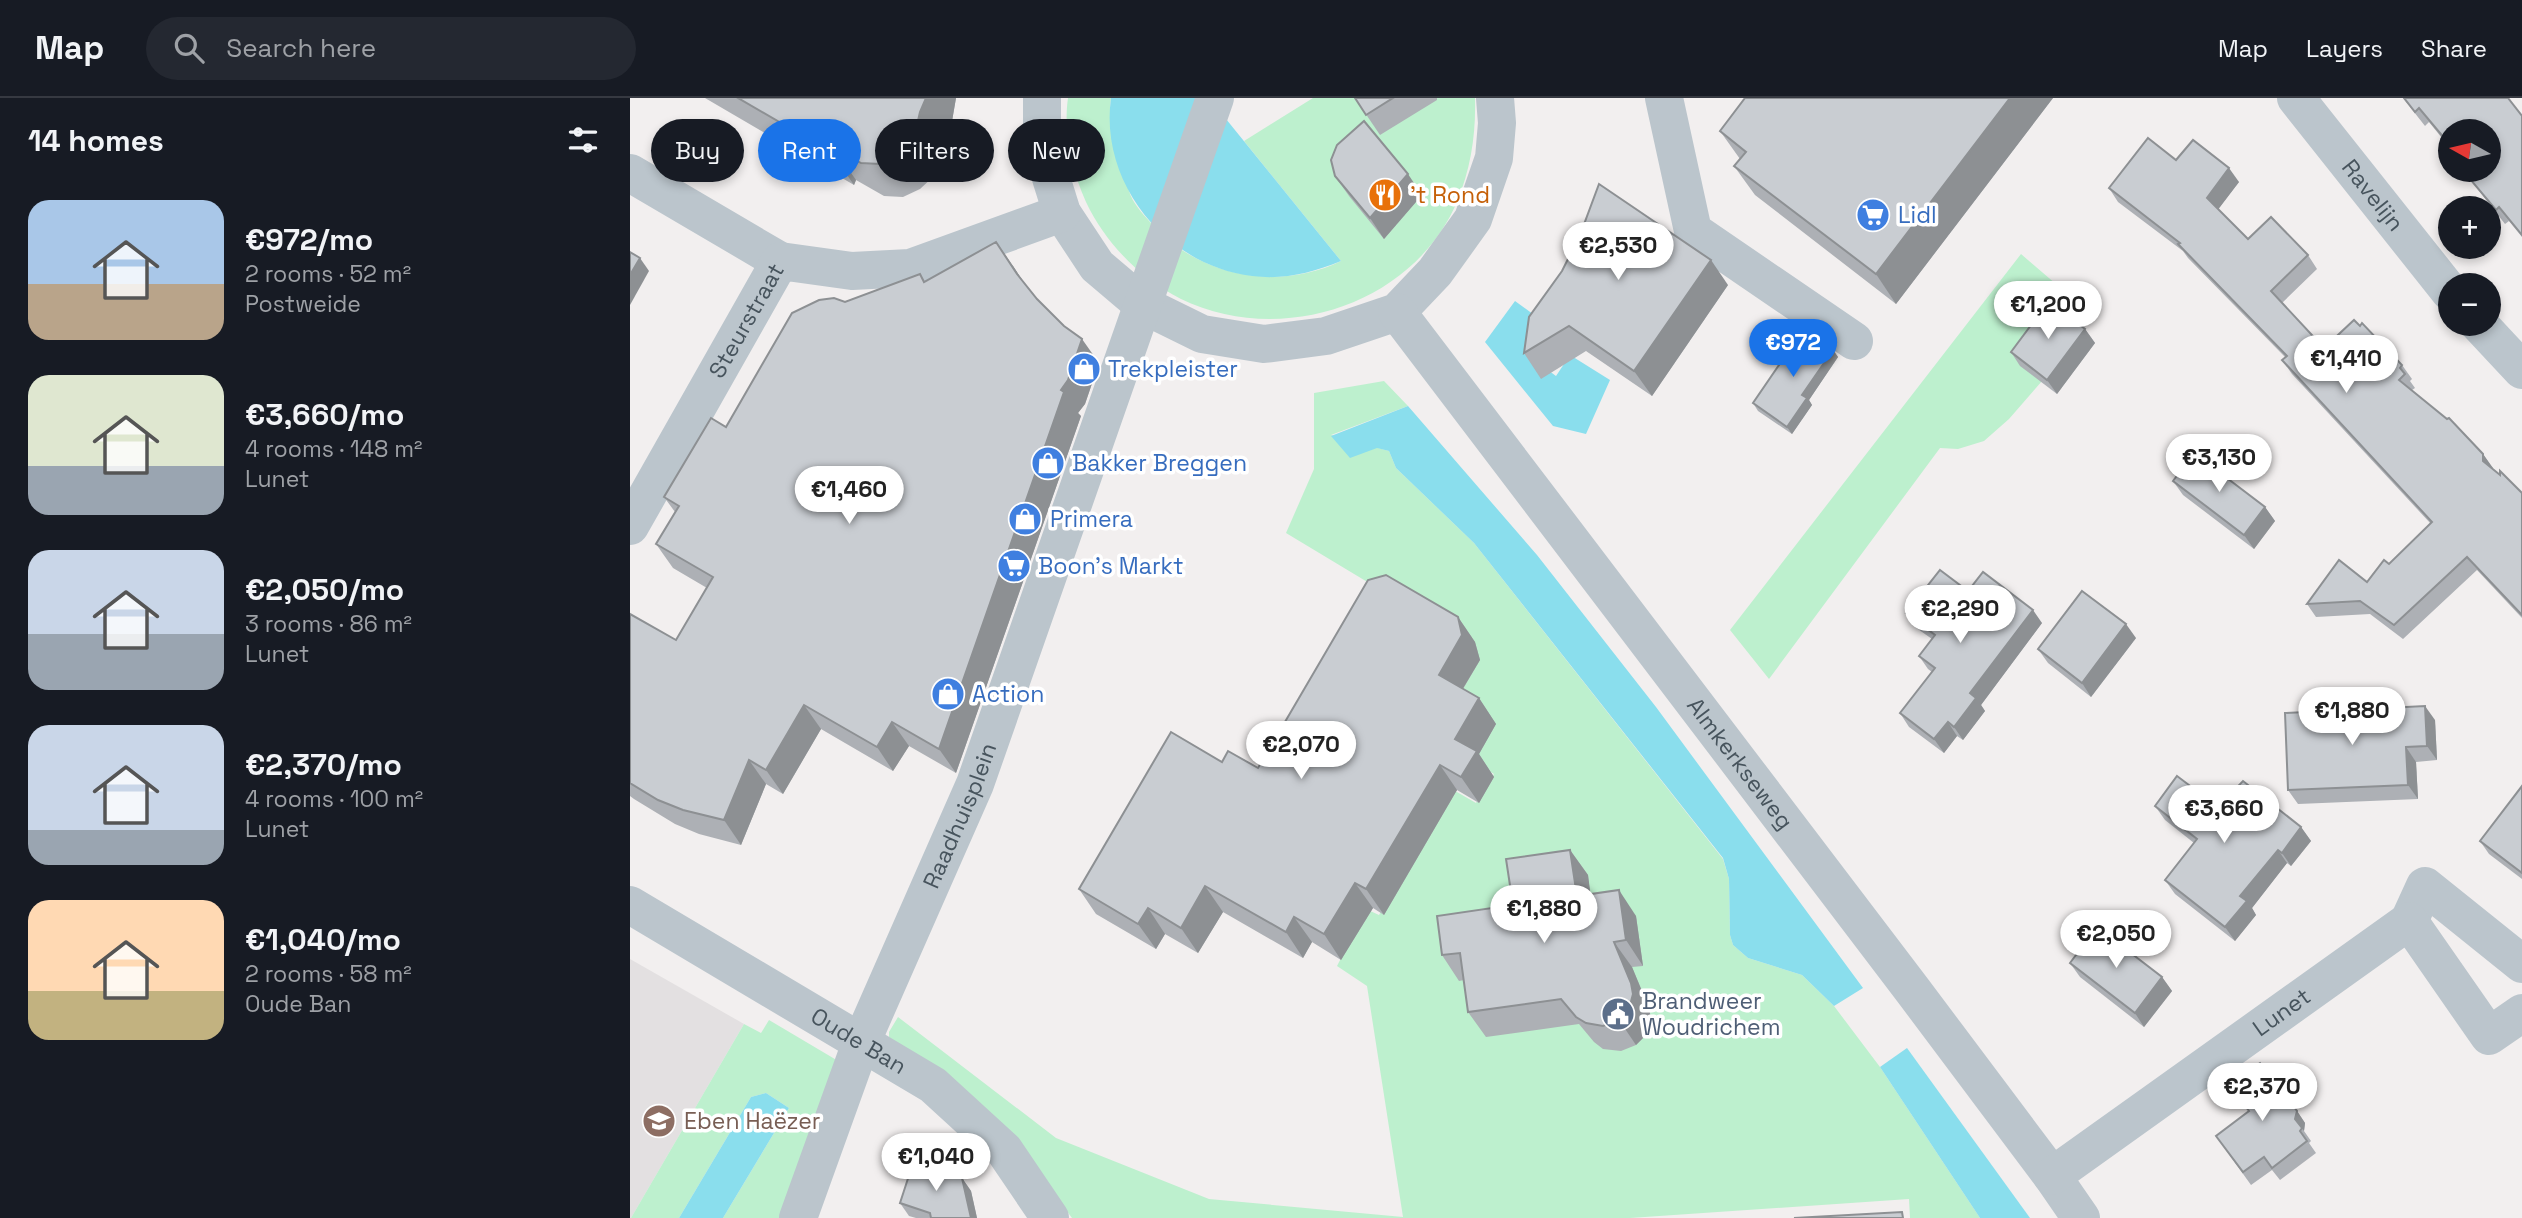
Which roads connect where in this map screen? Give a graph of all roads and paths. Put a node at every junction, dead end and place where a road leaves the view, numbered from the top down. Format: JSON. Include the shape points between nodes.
{"nodes":[{"id":1,"x":1042,"y":98,"type":"edge"},
{"id":2,"x":1215,"y":98,"type":"edge"},
{"id":3,"x":1664,"y":98,"type":"edge"},
{"id":4,"x":2295,"y":98,"type":"edge"},
{"id":5,"x":1504,"y":106,"type":"edge"},
{"id":6,"x":630,"y":173,"type":"edge"},
{"id":7,"x":1062,"y":213,"type":"junction"},
{"id":8,"x":780,"y":261,"type":"junction"},
{"id":9,"x":2438,"y":277,"type":"edge"},
{"id":10,"x":1143,"y":305,"type":"junction"},
{"id":11,"x":1397,"y":312,"type":"junction"},
{"id":12,"x":2490,"y":336,"type":"edge"},
{"id":13,"x":1854,"y":341,"type":"dead end"},
{"id":14,"x":2522,"y":370,"type":"edge"},
{"id":15,"x":630,"y":526,"type":"edge"},
{"id":16,"x":630,"y":905,"type":"edge"},
{"id":17,"x":2409,"y":921,"type":"junction"},
{"id":18,"x":2522,"y":964,"type":"edge"},
{"id":19,"x":2522,"y":1013,"type":"edge"},
{"id":20,"x":861,"y":1043,"type":"junction"},
{"id":21,"x":2052,"y":1176,"type":"junction"},
{"id":22,"x":798,"y":1218,"type":"edge"},
{"id":23,"x":1050,"y":1218,"type":"edge"},
{"id":24,"x":2081,"y":1218,"type":"edge"}],
"edges":[{"from":1,"to":7,"type":"street","via":[[1042,149]]},
{"from":2,"to":10,"type":"street","name":"Raadhuisplein"},
{"from":3,"to":13,"type":"street","via":[[1693,231]]},
{"from":4,"to":9,"type":"street","name":"Ravelijn"},
{"from":5,"to":11,"type":"street","via":[[1494,158],[1473,219],[1435,272]]},
{"from":6,"to":8,"type":"street"},
{"from":7,"to":8,"type":"street","name":"Steurstraat","via":[[910,268],[852,271]]},
{"from":7,"to":10,"type":"street","via":[[1097,266]]},
{"from":8,"to":15,"type":"street","name":"Steurstraat"},
{"from":10,"to":11,"type":"street","via":[[1202,334],[1264,344],[1326,336]]},
{"from":10,"to":20,"type":"street","name":"Raadhuisplein","via":[[975,784]]},
{"from":11,"to":21,"type":"street","name":"Almkerkseweg"},
{"from":12,"to":14,"type":"street"},
{"from":16,"to":20,"type":"street","name":"Oude Ban"},
{"from":17,"to":18,"type":"street","via":[[2424,886]]},
{"from":17,"to":19,"type":"street","via":[[2488,1036]]},
{"from":17,"to":21,"type":"street","name":"Lunet"},
{"from":20,"to":22,"type":"street","name":"Raadhuisplein"},
{"from":20,"to":23,"type":"street","name":"Oude Ban","via":[[933,1085],[1004,1150]]},
{"from":21,"to":24,"type":"street","name":"Almkerkseweg"}]}
